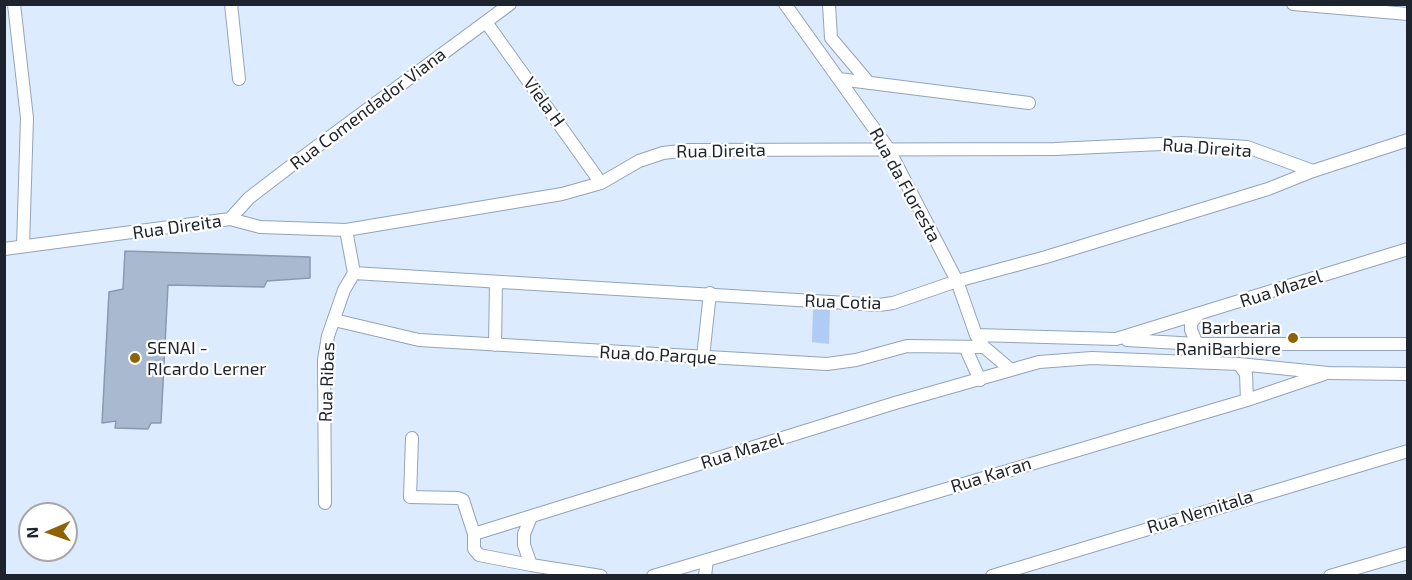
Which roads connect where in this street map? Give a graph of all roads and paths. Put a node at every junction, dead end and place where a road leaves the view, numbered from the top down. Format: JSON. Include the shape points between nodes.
{"nodes":[{"id":1,"x":14,"y":4,"type":"edge"},
{"id":2,"x":231,"y":4,"type":"edge"},
{"id":3,"x":510,"y":4,"type":"edge"},
{"id":4,"x":785,"y":4,"type":"edge"},
{"id":5,"x":829,"y":4,"type":"edge"},
{"id":6,"x":1293,"y":4,"type":"edge"},
{"id":7,"x":1407,"y":14,"type":"edge"},
{"id":8,"x":486,"y":22,"type":"junction"},
{"id":9,"x":239,"y":79,"type":"dead end"},
{"id":10,"x":839,"y":79,"type":"junction"},
{"id":11,"x":869,"y":83,"type":"junction"},
{"id":12,"x":1029,"y":103,"type":"dead end"},
{"id":13,"x":1407,"y":140,"type":"edge"},
{"id":14,"x":888,"y":148,"type":"junction"},
{"id":15,"x":1313,"y":171,"type":"junction"},
{"id":16,"x":601,"y":183,"type":"junction"},
{"id":17,"x":230,"y":219,"type":"junction"},
{"id":18,"x":346,"y":230,"type":"junction"},
{"id":19,"x":23,"y":246,"type":"junction"},
{"id":20,"x":4,"y":249,"type":"edge"},
{"id":21,"x":1407,"y":249,"type":"edge"},
{"id":22,"x":354,"y":273,"type":"junction"},
{"id":23,"x":957,"y":280,"type":"junction"},
{"id":24,"x":496,"y":282,"type":"junction"},
{"id":25,"x":710,"y":293,"type":"junction"},
{"id":26,"x":1197,"y":316,"type":"junction"},
{"id":27,"x":334,"y":320,"type":"junction"},
{"id":28,"x":976,"y":335,"type":"junction"},
{"id":29,"x":1116,"y":339,"type":"junction"},
{"id":30,"x":1197,"y":344,"type":"junction"},
{"id":31,"x":1407,"y":344,"type":"edge"},
{"id":32,"x":495,"y":345,"type":"junction"},
{"id":33,"x":984,"y":347,"type":"junction"},
{"id":34,"x":966,"y":349,"type":"junction"},
{"id":35,"x":703,"y":357,"type":"junction"},
{"id":36,"x":1239,"y":364,"type":"junction"},
{"id":37,"x":1010,"y":369,"type":"junction"},
{"id":38,"x":1328,"y":373,"type":"junction"},
{"id":39,"x":1407,"y":374,"type":"edge"},
{"id":40,"x":980,"y":380,"type":"junction"},
{"id":41,"x":1247,"y":400,"type":"junction"},
{"id":42,"x":412,"y":438,"type":"dead end"},
{"id":43,"x":1407,"y":451,"type":"edge"},
{"id":44,"x":325,"y":503,"type":"dead end"},
{"id":45,"x":531,"y":517,"type":"junction"},
{"id":46,"x":474,"y":534,"type":"junction"},
{"id":47,"x":1407,"y":553,"type":"edge"},
{"id":48,"x":707,"y":560,"type":"junction"},
{"id":49,"x":531,"y":565,"type":"junction"},
{"id":50,"x":564,"y":573,"type":"edge"},
{"id":51,"x":601,"y":576,"type":"edge"},
{"id":52,"x":653,"y":576,"type":"edge"},
{"id":53,"x":705,"y":576,"type":"edge"},
{"id":54,"x":992,"y":576,"type":"edge"},
{"id":55,"x":1330,"y":576,"type":"edge"}],
"edges":[{"from":1,"to":19,"type":"street","via":[[27,118]]},
{"from":2,"to":9,"type":"street"},
{"from":3,"to":8,"type":"street","name":"Rua Comendador Viana"},
{"from":4,"to":10,"type":"street","name":"Rua da Floresta"},
{"from":5,"to":11,"type":"street","via":[[831,38]]},
{"from":6,"to":7,"type":"street"},
{"from":8,"to":16,"type":"street","name":"Viela H"},
{"from":8,"to":17,"type":"street","name":"Rua Comendador Viana","via":[[249,198]]},
{"from":10,"to":11,"type":"street"},
{"from":10,"to":14,"type":"street","name":"Rua da Floresta"},
{"from":11,"to":12,"type":"street"},
{"from":13,"to":15,"type":"street"},
{"from":14,"to":15,"type":"street","name":"Rua Direita","via":[[1182,143],[1247,147]]},
{"from":14,"to":16,"type":"street","name":"Rua Direita","via":[[663,153],[639,161]]},
{"from":14,"to":23,"type":"street","name":"Rua da Floresta"},
{"from":15,"to":23,"type":"street","name":"Rua Cotia","via":[[1268,189],[1046,257]]},
{"from":16,"to":18,"type":"street","name":"Rua Direita","via":[[537,200]]},
{"from":17,"to":18,"type":"street","name":"Rua Direita","via":[[260,226]]},
{"from":17,"to":19,"type":"street","name":"Rua Direita"},
{"from":18,"to":22,"type":"street"},
{"from":19,"to":20,"type":"street","name":"Rua Direita"},
{"from":21,"to":26,"type":"street","name":"Rua Mazel"},
{"from":22,"to":24,"type":"street","name":"Rua Cotia"},
{"from":22,"to":27,"type":"street","name":"Rua Ribas"},
{"from":23,"to":25,"type":"street","name":"Rua Cotia","via":[[879,305]]},
{"from":23,"to":28,"type":"street","name":"Rua da Floresta"},
{"from":24,"to":25,"type":"street","name":"Rua Cotia"},
{"from":24,"to":32,"type":"street"},
{"from":25,"to":35,"type":"street"},
{"from":26,"to":29,"type":"street","name":"Rua Mazel"},
{"from":26,"to":30,"type":"street","via":[[1191,330]]},
{"from":27,"to":32,"type":"street","name":"Rua do Parque","via":[[419,340]]},
{"from":27,"to":44,"type":"street","name":"Rua Ribas","via":[[324,360]]},
{"from":28,"to":29,"type":"street","name":"Rua Mazel"},
{"from":28,"to":33,"type":"street","name":"Rua da Floresta"},
{"from":29,"to":30,"type":"street"},
{"from":30,"to":31,"type":"street"},
{"from":32,"to":35,"type":"street","name":"Rua do Parque"},
{"from":33,"to":34,"type":"street","name":"Rua do Parque"},
{"from":33,"to":37,"type":"street","name":"Rua da Floresta"},
{"from":34,"to":35,"type":"street","name":"Rua do Parque","via":[[907,346],[827,364]]},
{"from":34,"to":40,"type":"street"},
{"from":36,"to":37,"type":"street","name":"Rua Mazel","via":[[1083,358]]},
{"from":36,"to":38,"type":"street","name":"Rua Mazel"},
{"from":36,"to":41,"type":"street","via":[[1246,374]]},
{"from":37,"to":40,"type":"street","name":"Rua Mazel"},
{"from":38,"to":39,"type":"street"},
{"from":38,"to":41,"type":"street","name":"Rua Karan"},
{"from":40,"to":45,"type":"street","name":"Rua Mazel"},
{"from":41,"to":48,"type":"street","name":"Rua Karan"},
{"from":42,"to":46,"type":"street","via":[[410,497],[463,500]]},
{"from":43,"to":54,"type":"street","name":"Rua Nemitala"},
{"from":45,"to":46,"type":"street","name":"Rua Mazel"},
{"from":45,"to":49,"type":"street","via":[[524,545]]},
{"from":46,"to":49,"type":"street","via":[[474,549],[479,555]]},
{"from":47,"to":55,"type":"street"},
{"from":48,"to":52,"type":"street","name":"Rua Karan"},
{"from":48,"to":53,"type":"street"},
{"from":49,"to":50,"type":"street"},
{"from":50,"to":51,"type":"street"}]}
